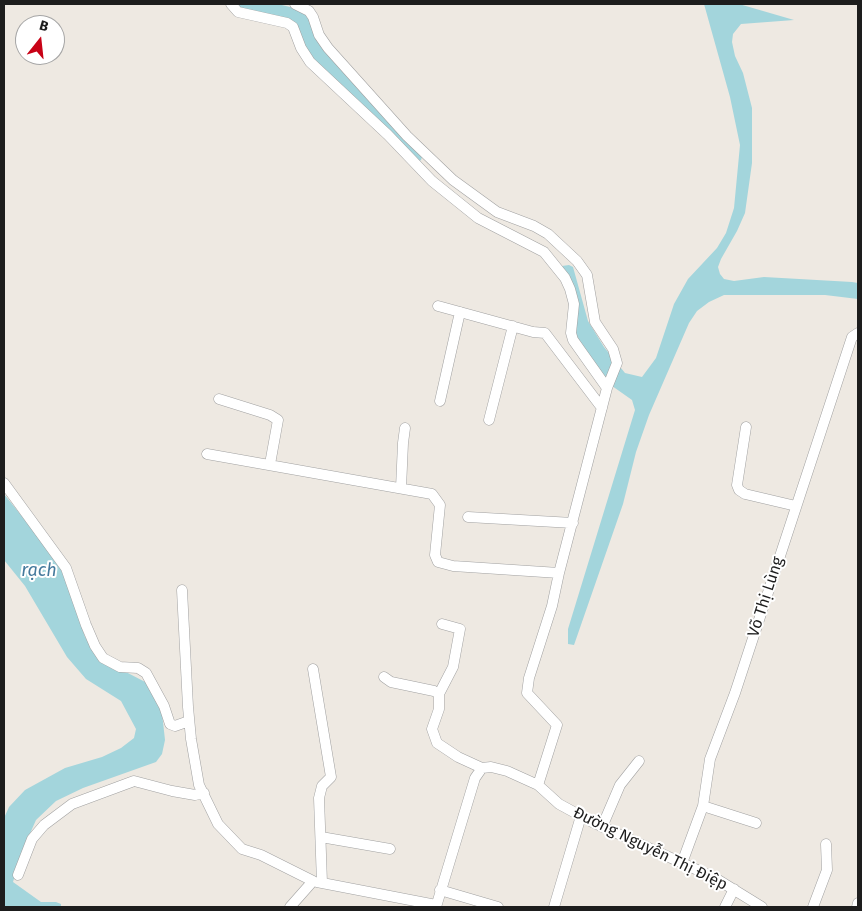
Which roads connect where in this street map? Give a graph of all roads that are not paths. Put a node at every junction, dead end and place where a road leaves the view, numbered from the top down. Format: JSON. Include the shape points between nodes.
{"nodes":[{"id":1,"x":231,"y":4,"type":"edge"},
{"id":2,"x":295,"y":4,"type":"edge"},
{"id":3,"x":438,"y":306,"type":"dead end"},
{"id":4,"x":460,"y":312,"type":"junction"},
{"id":5,"x":513,"y":326,"type":"junction"},
{"id":6,"x":858,"y":333,"type":"edge"},
{"id":7,"x":608,"y":386,"type":"junction"},
{"id":8,"x":219,"y":399,"type":"dead end"},
{"id":9,"x":440,"y":401,"type":"dead end"},
{"id":10,"x":602,"y":408,"type":"junction"},
{"id":11,"x":489,"y":420,"type":"dead end"},
{"id":12,"x":746,"y":427,"type":"dead end"},
{"id":13,"x":406,"y":428,"type":"dead end"},
{"id":14,"x":207,"y":454,"type":"dead end"},
{"id":15,"x":270,"y":464,"type":"junction"},
{"id":16,"x":4,"y":483,"type":"edge"},
{"id":17,"x":401,"y":488,"type":"junction"},
{"id":18,"x":796,"y":506,"type":"junction"},
{"id":19,"x":468,"y":517,"type":"dead end"},
{"id":20,"x":573,"y":523,"type":"junction"},
{"id":21,"x":559,"y":572,"type":"junction"},
{"id":22,"x":182,"y":590,"type":"dead end"},
{"id":23,"x":442,"y":624,"type":"dead end"},
{"id":24,"x":313,"y":668,"type":"dead end"},
{"id":25,"x":384,"y":677,"type":"dead end"},
{"id":26,"x":439,"y":694,"type":"junction"},
{"id":27,"x":189,"y":721,"type":"junction"},
{"id":28,"x":639,"y":761,"type":"dead end"},
{"id":29,"x":482,"y":768,"type":"junction"},
{"id":30,"x":538,"y":785,"type":"junction"},
{"id":31,"x":204,"y":793,"type":"junction"},
{"id":32,"x":703,"y":806,"type":"junction"},
{"id":33,"x":581,"y":816,"type":"junction"},
{"id":34,"x":756,"y":823,"type":"dead end"},
{"id":35,"x":602,"y":827,"type":"junction"},
{"id":36,"x":321,"y":837,"type":"junction"},
{"id":37,"x":826,"y":844,"type":"dead end"},
{"id":38,"x":390,"y":849,"type":"dead end"},
{"id":39,"x":682,"y":863,"type":"junction"},
{"id":40,"x":18,"y":875,"type":"dead end"},
{"id":41,"x":318,"y":882,"type":"junction"},
{"id":42,"x":734,"y":889,"type":"junction"},
{"id":43,"x":440,"y":890,"type":"junction"},
{"id":44,"x":858,"y":903,"type":"edge"},
{"id":45,"x":436,"y":906,"type":"edge"},
{"id":46,"x":290,"y":907,"type":"edge"},
{"id":47,"x":498,"y":907,"type":"edge"},
{"id":48,"x":554,"y":907,"type":"edge"},
{"id":49,"x":725,"y":907,"type":"edge"},
{"id":50,"x":762,"y":907,"type":"edge"},
{"id":51,"x":813,"y":907,"type":"edge"},
{"id":52,"x":857,"y":907,"type":"edge"}],
"edges":[{"from":1,"to":7,"type":"street","via":[[238,12],[293,27],[310,62],[432,181],[478,218],[544,252],[570,289],[574,304],[573,340]]},
{"from":2,"to":7,"type":"street","via":[[309,11],[328,48],[407,136],[453,180],[497,212],[548,234],[577,261],[587,275],[595,322],[613,349],[617,363]]},
{"from":3,"to":4,"type":"street"},
{"from":4,"to":5,"type":"street"},
{"from":4,"to":9,"type":"street"},
{"from":5,"to":10,"type":"street","via":[[549,335]]},
{"from":5,"to":11,"type":"street"},
{"from":6,"to":18,"type":"street","name":"Võ Thị Lùng","via":[[852,338]]},
{"from":7,"to":10,"type":"street"},
{"from":8,"to":15,"type":"street","via":[[278,420]]},
{"from":10,"to":20,"type":"street"},
{"from":12,"to":18,"type":"street","via":[[738,490]]},
{"from":13,"to":17,"type":"street","via":[[402,443]]},
{"from":14,"to":15,"type":"street"},
{"from":15,"to":17,"type":"street"},
{"from":16,"to":27,"type":"street","via":[[66,568],[92,639],[103,658],[120,668],[138,668],[146,673],[170,724],[175,726]]},
{"from":17,"to":21,"type":"street","via":[[432,494],[438,500],[440,512],[434,555],[442,564]]},
{"from":18,"to":32,"type":"street","name":"Võ Thị Lùng","via":[[710,759]]},
{"from":19,"to":20,"type":"street"},
{"from":20,"to":21,"type":"street"},
{"from":21,"to":30,"type":"street","via":[[552,606],[529,678],[528,693],[557,725]]},
{"from":22,"to":27,"type":"street"},
{"from":23,"to":26,"type":"street","name":"Đường Nguyễn Thị Điệp","via":[[460,629],[453,667]]},
{"from":24,"to":36,"type":"street","via":[[331,777],[322,786],[319,798]]},
{"from":25,"to":26,"type":"street","via":[[391,682]]},
{"from":26,"to":29,"type":"street","name":"Đường Nguyễn Thị Điệp","via":[[439,709],[432,728],[437,743]]},
{"from":27,"to":31,"type":"street","via":[[199,785]]},
{"from":28,"to":35,"type":"street","via":[[620,785]]},
{"from":29,"to":30,"type":"street","name":"Đường Nguyễn Thị Điệp","via":[[507,771]]},
{"from":29,"to":43,"type":"street","via":[[473,785]]},
{"from":30,"to":33,"type":"street","name":"Đường Nguyễn Thị Điệp","via":[[559,804]]},
{"from":31,"to":40,"type":"street","via":[[195,795],[134,781],[72,804],[44,825],[32,839]]},
{"from":31,"to":41,"type":"street","via":[[218,824],[242,849]]},
{"from":32,"to":34,"type":"street"},
{"from":32,"to":39,"type":"street","name":"Võ Thị Lùng"},
{"from":33,"to":35,"type":"street","name":"Đường Nguyễn Thị Điệp"},
{"from":33,"to":48,"type":"street"},
{"from":35,"to":39,"type":"street","name":"Đường Nguyễn Thị Điệp"},
{"from":36,"to":38,"type":"street"},
{"from":36,"to":41,"type":"street"},
{"from":37,"to":51,"type":"street","via":[[827,870]]},
{"from":39,"to":42,"type":"street","name":"Đường Nguyễn Thị Điệp"},
{"from":41,"to":45,"type":"street"},
{"from":41,"to":46,"type":"street"},
{"from":42,"to":49,"type":"street"},
{"from":42,"to":50,"type":"street","name":"Đường Nguyễn Thị Điệp"},
{"from":43,"to":45,"type":"street"},
{"from":43,"to":47,"type":"street"},
{"from":44,"to":52,"type":"street"}]}
